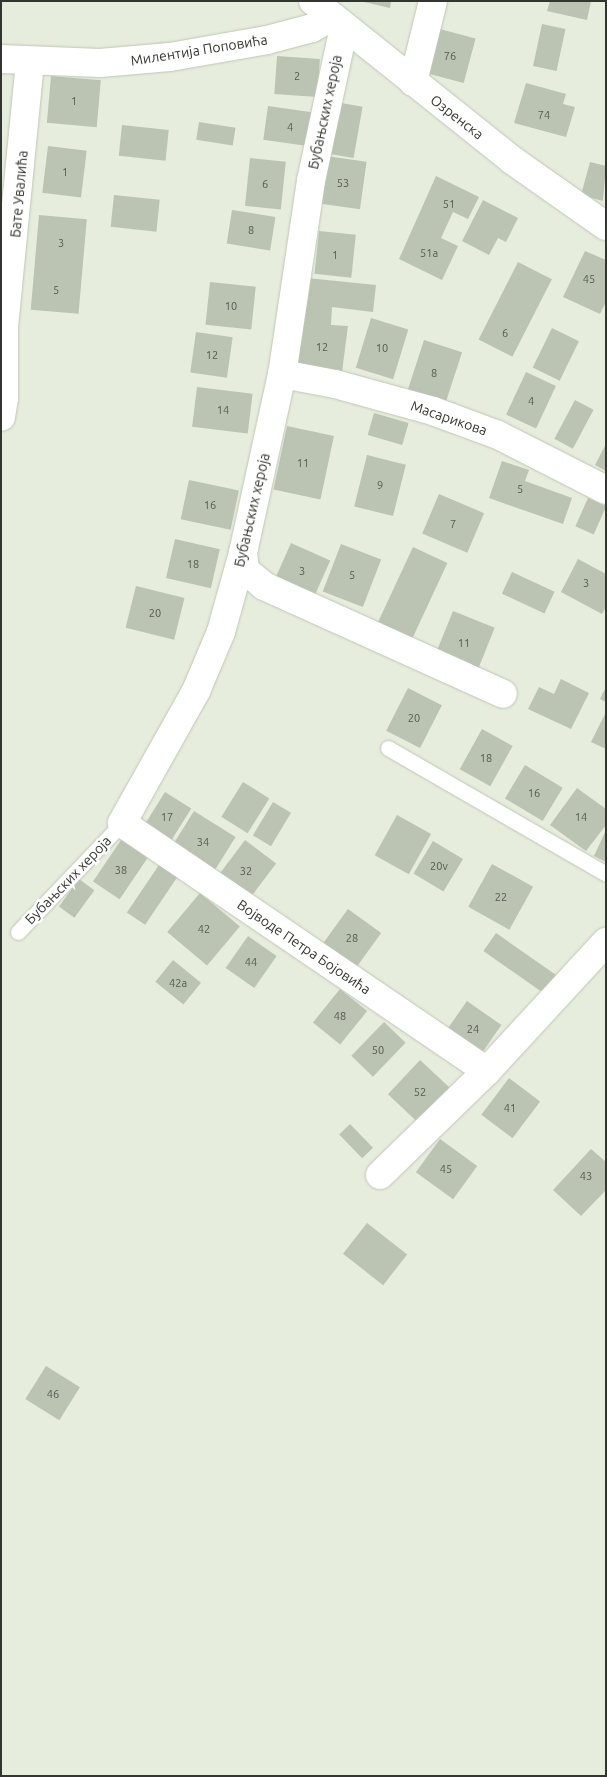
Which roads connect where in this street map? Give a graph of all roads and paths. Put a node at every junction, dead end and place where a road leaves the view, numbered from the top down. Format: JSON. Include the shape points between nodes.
{"nodes":[{"id":1,"x":433,"y":1,"type":"edge"},
{"id":2,"x":330,"y":15,"type":"edge"},
{"id":3,"x":1,"y":59,"type":"edge"},
{"id":4,"x":30,"y":62,"type":"junction"},
{"id":5,"x":413,"y":82,"type":"junction"},
{"id":6,"x":606,"y":226,"type":"edge"},
{"id":7,"x":282,"y":374,"type":"junction"},
{"id":8,"x":1,"y":417,"type":"edge"},
{"id":9,"x":606,"y":490,"type":"edge"},
{"id":10,"x":243,"y":553,"type":"junction"},
{"id":11,"x":503,"y":694,"type":"dead end"},
{"id":12,"x":388,"y":748,"type":"dead end"},
{"id":13,"x":122,"y":823,"type":"junction"},
{"id":14,"x":606,"y":874,"type":"edge"},
{"id":15,"x":18,"y":932,"type":"dead end"},
{"id":16,"x":606,"y":942,"type":"edge"},
{"id":17,"x":487,"y":1071,"type":"junction"},
{"id":18,"x":380,"y":1175,"type":"dead end"}],
"edges":[{"from":1,"to":5,"type":"street"},
{"from":2,"to":4,"type":"street","name":"Милентија Поповића","via":[[312,28],[170,57],[123,62]]},
{"from":2,"to":5,"type":"street","name":"Озренска"},
{"from":2,"to":7,"type":"street","name":"Бубањских хероја","via":[[311,181]]},
{"from":3,"to":4,"type":"street","name":"Милентија Поповића"},
{"from":4,"to":8,"type":"street","name":"Бате Увалића","via":[[4,327]]},
{"from":5,"to":6,"type":"street","name":"Озренска","via":[[512,160]]},
{"from":7,"to":9,"type":"street","name":"Масарикова","via":[[335,384],[433,410],[498,435]]},
{"from":7,"to":10,"type":"street","name":"Бубањских хероја"},
{"from":10,"to":11,"type":"street","via":[[245,570],[264,586]]},
{"from":10,"to":13,"type":"street","name":"Бубањских хероја","via":[[221,632],[196,691]]},
{"from":12,"to":14,"type":"lane"},
{"from":13,"to":15,"type":"lane","name":"Бубањских хероја"},
{"from":13,"to":17,"type":"street","name":"Војводе Петра Бојовића"},
{"from":16,"to":17,"type":"street"},
{"from":17,"to":18,"type":"street"}]}
